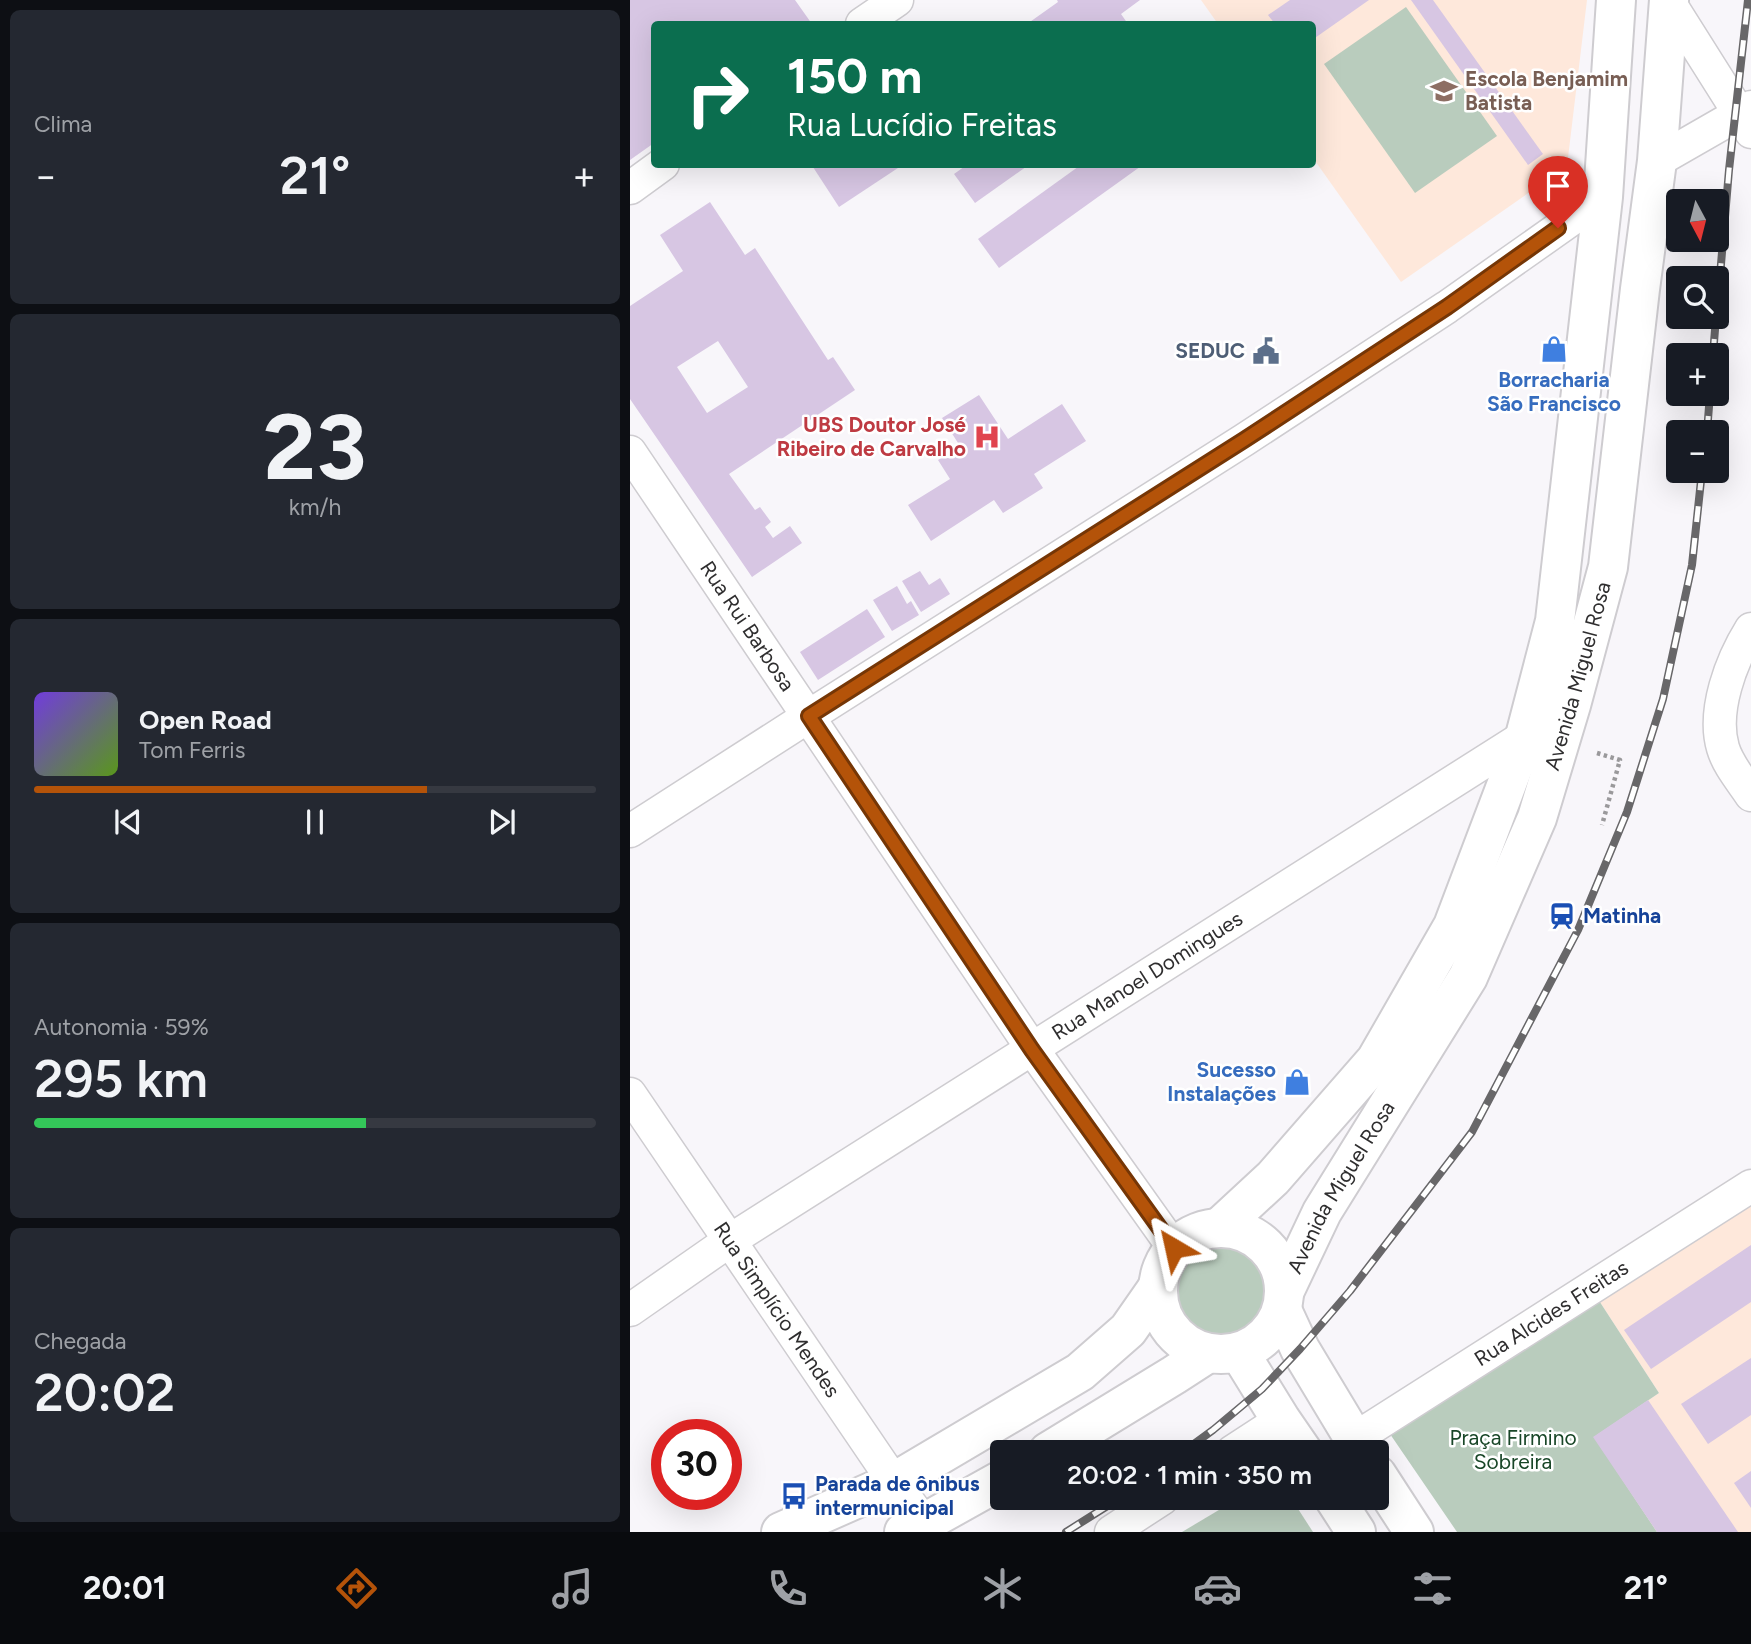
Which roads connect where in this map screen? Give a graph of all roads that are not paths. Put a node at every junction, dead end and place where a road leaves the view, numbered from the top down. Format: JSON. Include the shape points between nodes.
{"nodes":[{"id":1,"x":897,"y":0,"type":"edge"},
{"id":2,"x":1616,"y":0,"type":"edge"},
{"id":3,"x":1669,"y":1,"type":"edge"},
{"id":4,"x":866,"y":21,"type":"edge"},
{"id":5,"x":1747,"y":118,"type":"edge"},
{"id":6,"x":1657,"y":161,"type":"junction"},
{"id":7,"x":658,"y":168,"type":"edge"},
{"id":8,"x":630,"y":188,"type":"edge"},
{"id":9,"x":1603,"y":197,"type":"junction"},
{"id":10,"x":630,"y":452,"type":"edge"},
{"id":11,"x":1751,"y":629,"type":"edge"},
{"id":12,"x":809,"y":716,"type":"junction"},
{"id":13,"x":1525,"y":736,"type":"junction"},
{"id":14,"x":1751,"y":795,"type":"edge"},
{"id":15,"x":630,"y":831,"type":"edge"},
{"id":16,"x":1032,"y":1050,"type":"junction"},
{"id":17,"x":630,"y":1094,"type":"edge"},
{"id":18,"x":1751,"y":1186,"type":"edge"},
{"id":19,"x":1219,"y":1228,"type":"junction"},
{"id":20,"x":729,"y":1241,"type":"junction"},
{"id":21,"x":1174,"y":1248,"type":"junction"},
{"id":22,"x":1158,"y":1287,"type":"junction"},
{"id":23,"x":1284,"y":1300,"type":"junction"},
{"id":24,"x":630,"y":1310,"type":"edge"},
{"id":25,"x":1223,"y":1352,"type":"junction"},
{"id":26,"x":1281,"y":1420,"type":"junction"},
{"id":27,"x":1069,"y":1440,"type":"edge"},
{"id":28,"x":1250,"y":1440,"type":"edge"},
{"id":29,"x":1295,"y":1440,"type":"edge"},
{"id":30,"x":1354,"y":1440,"type":"edge"},
{"id":31,"x":1367,"y":1440,"type":"edge"},
{"id":32,"x":894,"y":1482,"type":"junction"},
{"id":33,"x":990,"y":1486,"type":"edge"},
{"id":34,"x":1389,"y":1493,"type":"edge"},
{"id":35,"x":1145,"y":1510,"type":"edge"},
{"id":36,"x":1342,"y":1510,"type":"edge"},
{"id":37,"x":914,"y":1527,"type":"edge"},
{"id":38,"x":781,"y":1532,"type":"edge"},
{"id":39,"x":1111,"y":1532,"type":"edge"},
{"id":40,"x":1356,"y":1532,"type":"edge"},
{"id":41,"x":1414,"y":1532,"type":"edge"}],
"edges":[{"from":1,"to":4,"type":"street"},
{"from":2,"to":9,"type":"main road","name":"Avenida Miguel Rosa"},
{"from":3,"to":5,"type":"street"},
{"from":3,"to":6,"type":"main road","name":"Avenida Miguel Rosa"},
{"from":5,"to":6,"type":"street"},
{"from":6,"to":23,"type":"main road","name":"Avenida Miguel Rosa","via":[[1608,567],[1537,818],[1468,977],[1322,1212]]},
{"from":7,"to":8,"type":"street"},
{"from":9,"to":12,"type":"street","via":[[1447,307]]},
{"from":9,"to":13,"type":"main road","name":"Avenida Miguel Rosa","via":[[1555,621]]},
{"from":10,"to":12,"type":"street","name":"Rua Rui Barbosa"},
{"from":11,"to":14,"type":"street","via":[[1732,666],[1721,705],[1720,734],[1724,751]]},
{"from":12,"to":15,"type":"street"},
{"from":12,"to":16,"type":"street","name":"Rua Rui Barbosa"},
{"from":13,"to":16,"type":"street","name":"Rua Manoel Domingues"},
{"from":13,"to":19,"type":"main road","name":"Avenida Miguel Rosa","via":[[1453,926],[1376,1060],[1273,1178]]},
{"from":16,"to":20,"type":"street","name":"Rua Manoel Domingues"},
{"from":16,"to":21,"type":"street","name":"Rua Rui Barbosa"},
{"from":17,"to":20,"type":"street","name":"Rua Simplício Mendes"},
{"from":18,"to":31,"type":"street","name":"Rua Alcides Freitas"},
{"from":19,"to":21,"type":"main road","via":[[1196,1233]]},
{"from":19,"to":23,"type":"main road","via":[[1239,1230],[1272,1253],[1282,1270]]},
{"from":20,"to":24,"type":"street","name":"Rua Manoel Domingues"},
{"from":20,"to":32,"type":"street","name":"Rua Simplício Mendes"},
{"from":21,"to":22,"type":"main road"},
{"from":22,"to":25,"type":"main road","via":[[1161,1311],[1171,1330],[1187,1344]]},
{"from":22,"to":32,"type":"main road","via":[[1128,1329],[1080,1372]]},
{"from":23,"to":25,"type":"main road","via":[[1273,1328],[1258,1343]]},
{"from":23,"to":30,"type":"main road","via":[[1300,1349]]},
{"from":25,"to":26,"type":"main road"},
{"from":25,"to":27,"type":"main road"},
{"from":26,"to":28,"type":"street"},
{"from":26,"to":29,"type":"main road"},
{"from":32,"to":37,"type":"street","name":"Rua Simplício Mendes"},
{"from":32,"to":38,"type":"main road"},
{"from":33,"to":37,"type":"main road"},
{"from":34,"to":41,"type":"main road"},
{"from":35,"to":39,"type":"street"},
{"from":36,"to":40,"type":"main road"}]}
